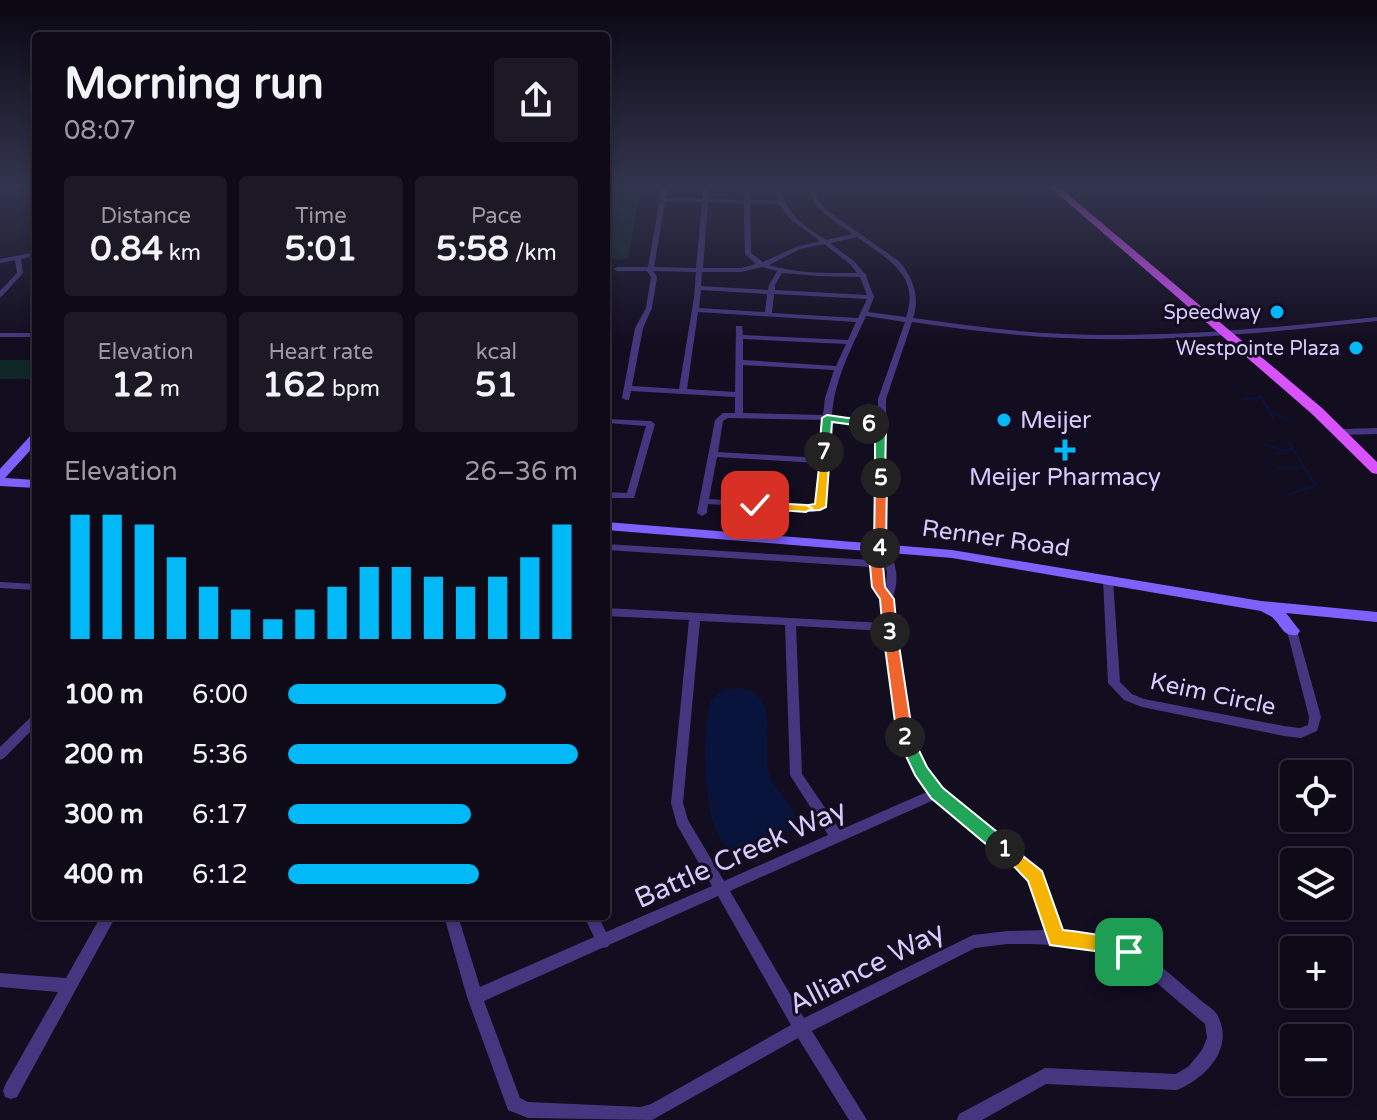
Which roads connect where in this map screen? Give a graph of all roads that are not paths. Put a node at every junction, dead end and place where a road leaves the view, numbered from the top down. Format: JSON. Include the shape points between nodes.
{"nodes":[{"id":1,"x":656,"y":239,"type":"edge"},
{"id":2,"x":702,"y":239,"type":"edge"},
{"id":3,"x":748,"y":239,"type":"edge"},
{"id":4,"x":821,"y":239,"type":"edge"},
{"id":5,"x":838,"y":239,"type":"edge"},
{"id":6,"x":865,"y":239,"type":"edge"},
{"id":7,"x":1115,"y":239,"type":"edge"},
{"id":8,"x":825,"y":242,"type":"junction"},
{"id":9,"x":32,"y":255,"type":"edge"},
{"id":10,"x":18,"y":259,"type":"junction"},
{"id":11,"x":0,"y":261,"type":"edge"},
{"id":12,"x":762,"y":265,"type":"junction"},
{"id":13,"x":617,"y":269,"type":"dead end"},
{"id":14,"x":651,"y":270,"type":"junction"},
{"id":15,"x":699,"y":271,"type":"junction"},
{"id":16,"x":780,"y":271,"type":"junction"},
{"id":17,"x":864,"y":275,"type":"junction"},
{"id":18,"x":698,"y":288,"type":"junction"},
{"id":19,"x":771,"y":292,"type":"junction"},
{"id":20,"x":0,"y":295,"type":"edge"},
{"id":21,"x":871,"y":297,"type":"junction"},
{"id":22,"x":694,"y":310,"type":"junction"},
{"id":23,"x":768,"y":314,"type":"junction"},
{"id":24,"x":862,"y":317,"type":"junction"},
{"id":25,"x":1377,"y":319,"type":"edge"},
{"id":26,"x":909,"y":320,"type":"junction"},
{"id":27,"x":1224,"y":332,"type":"junction"},
{"id":28,"x":0,"y":335,"type":"edge"},
{"id":29,"x":32,"y":335,"type":"edge"},
{"id":30,"x":850,"y":342,"type":"junction"},
{"id":31,"x":739,"y":362,"type":"junction"},
{"id":32,"x":839,"y":368,"type":"junction"},
{"id":33,"x":683,"y":391,"type":"junction"},
{"id":34,"x":740,"y":395,"type":"junction"},
{"id":35,"x":739,"y":413,"type":"junction"},
{"id":36,"x":827,"y":418,"type":"junction"},
{"id":37,"x":610,"y":421,"type":"edge"},
{"id":38,"x":881,"y":422,"type":"junction"},
{"id":39,"x":1377,"y":431,"type":"edge"},
{"id":40,"x":1342,"y":432,"type":"junction"},
{"id":41,"x":32,"y":442,"type":"edge"},
{"id":42,"x":713,"y":454,"type":"junction"},
{"id":43,"x":824,"y":461,"type":"junction"},
{"id":44,"x":1377,"y":470,"type":"edge"},
{"id":45,"x":0,"y":480,"type":"edge"},
{"id":46,"x":32,"y":484,"type":"edge"},
{"id":47,"x":610,"y":495,"type":"edge"},
{"id":48,"x":704,"y":501,"type":"junction"},
{"id":49,"x":702,"y":513,"type":"dead end"},
{"id":50,"x":610,"y":526,"type":"edge"},
{"id":51,"x":881,"y":546,"type":"junction"},
{"id":52,"x":610,"y":547,"type":"edge"},
{"id":53,"x":876,"y":564,"type":"junction"},
{"id":54,"x":1108,"y":580,"type":"junction"},
{"id":55,"x":0,"y":585,"type":"edge"},
{"id":56,"x":32,"y":587,"type":"edge"},
{"id":57,"x":887,"y":599,"type":"junction"},
{"id":58,"x":1261,"y":606,"type":"junction"},
{"id":59,"x":610,"y":612,"type":"edge"},
{"id":60,"x":1312,"y":612,"type":"junction"},
{"id":61,"x":695,"y":617,"type":"junction"},
{"id":62,"x":1377,"y":617,"type":"edge"},
{"id":63,"x":790,"y":622,"type":"junction"},
{"id":64,"x":890,"y":627,"type":"junction"},
{"id":65,"x":1292,"y":631,"type":"junction"},
{"id":66,"x":32,"y":723,"type":"edge"},
{"id":67,"x":0,"y":755,"type":"edge"},
{"id":68,"x":937,"y":793,"type":"junction"},
{"id":69,"x":838,"y":838,"type":"junction"},
{"id":70,"x":722,"y":890,"type":"junction"},
{"id":71,"x":107,"y":920,"type":"edge"},
{"id":72,"x":452,"y":920,"type":"edge"},
{"id":73,"x":593,"y":920,"type":"edge"},
{"id":74,"x":1056,"y":938,"type":"junction"},
{"id":75,"x":603,"y":942,"type":"junction"},
{"id":76,"x":0,"y":980,"type":"edge"},
{"id":77,"x":70,"y":986,"type":"junction"},
{"id":78,"x":475,"y":997,"type":"junction"},
{"id":79,"x":801,"y":1028,"type":"junction"},
{"id":80,"x":11,"y":1091,"type":"dead end"},
{"id":81,"x":859,"y":1120,"type":"edge"},
{"id":82,"x":965,"y":1120,"type":"edge"}],
"edges":[{"from":1,"to":14,"type":"street"},
{"from":2,"to":15,"type":"street"},
{"from":3,"to":12,"type":"street","via":[[748,254]]},
{"from":4,"to":8,"type":"street"},
{"from":5,"to":8,"type":"street"},
{"from":6,"to":26,"type":"street","via":[[904,271],[914,294]]},
{"from":7,"to":27,"type":"main road"},
{"from":8,"to":12,"type":"street"},
{"from":8,"to":17,"type":"street"},
{"from":9,"to":10,"type":"street"},
{"from":10,"to":11,"type":"street"},
{"from":10,"to":20,"type":"street","via":[[20,273]]},
{"from":12,"to":15,"type":"street"},
{"from":12,"to":16,"type":"street"},
{"from":13,"to":14,"type":"street"},
{"from":14,"to":15,"type":"street"},
{"from":14,"to":33,"type":"street","via":[[651,303],[639,328],[627,393]]},
{"from":15,"to":18,"type":"street"},
{"from":16,"to":17,"type":"street"},
{"from":16,"to":19,"type":"street"},
{"from":17,"to":21,"type":"street"},
{"from":18,"to":19,"type":"street"},
{"from":18,"to":22,"type":"street"},
{"from":19,"to":21,"type":"street"},
{"from":19,"to":23,"type":"street"},
{"from":21,"to":24,"type":"street"},
{"from":22,"to":23,"type":"street"},
{"from":22,"to":33,"type":"street"},
{"from":23,"to":24,"type":"street"},
{"from":24,"to":26,"type":"street"},
{"from":24,"to":30,"type":"street"},
{"from":25,"to":27,"type":"street"},
{"from":26,"to":27,"type":"street","via":[[1065,336]]},
{"from":26,"to":38,"type":"street","via":[[884,387]]},
{"from":27,"to":40,"type":"main road"},
{"from":28,"to":29,"type":"street"},
{"from":30,"to":31,"type":"street","via":[[739,332]]},
{"from":30,"to":32,"type":"street"},
{"from":31,"to":32,"type":"street"},
{"from":31,"to":34,"type":"street"},
{"from":32,"to":36,"type":"street"},
{"from":33,"to":34,"type":"street"},
{"from":34,"to":35,"type":"street"},
{"from":35,"to":36,"type":"street"},
{"from":35,"to":42,"type":"street","via":[[719,420]]},
{"from":36,"to":38,"type":"street"},
{"from":36,"to":43,"type":"street"},
{"from":37,"to":47,"type":"street","via":[[651,424],[631,496]]},
{"from":38,"to":51,"type":"street"},
{"from":39,"to":40,"type":"street"},
{"from":40,"to":44,"type":"main road"},
{"from":41,"to":45,"type":"main road"},
{"from":42,"to":43,"type":"street"},
{"from":42,"to":48,"type":"street"},
{"from":43,"to":48,"type":"street","via":[[816,509]]},
{"from":45,"to":46,"type":"main road"},
{"from":48,"to":49,"type":"street"},
{"from":50,"to":51,"type":"main road","name":"Renner Road"},
{"from":51,"to":53,"type":"street"},
{"from":51,"to":54,"type":"main road","name":"Renner Road"},
{"from":51,"to":57,"type":"street","via":[[889,558],[893,587]]},
{"from":52,"to":53,"type":"street"},
{"from":53,"to":57,"type":"street","via":[[879,587]]},
{"from":54,"to":58,"type":"main road","name":"Renner Road"},
{"from":54,"to":65,"type":"street","name":"Keim Circle","via":[[1114,683],[1142,703],[1284,731],[1313,728],[1315,717]]},
{"from":55,"to":56,"type":"street"},
{"from":57,"to":64,"type":"street"},
{"from":58,"to":60,"type":"main road","name":"Renner Road"},
{"from":58,"to":65,"type":"main road","via":[[1277,613]]},
{"from":59,"to":61,"type":"street"},
{"from":60,"to":62,"type":"main road","name":"Renner Road"},
{"from":60,"to":65,"type":"main road","via":[[1299,615]]},
{"from":61,"to":63,"type":"street"},
{"from":61,"to":70,"type":"street","via":[[677,803]]},
{"from":63,"to":64,"type":"street"},
{"from":63,"to":69,"type":"street","via":[[796,775]]},
{"from":64,"to":68,"type":"street","via":[[905,738]]},
{"from":66,"to":67,"type":"street"},
{"from":68,"to":69,"type":"street","name":"Battle Creek Way"},
{"from":68,"to":74,"type":"street","via":[[1035,877]]},
{"from":69,"to":70,"type":"street","name":"Battle Creek Way"},
{"from":70,"to":75,"type":"street","name":"Battle Creek Way"},
{"from":70,"to":79,"type":"street"},
{"from":71,"to":77,"type":"street"},
{"from":72,"to":78,"type":"street"},
{"from":73,"to":75,"type":"street"},
{"from":74,"to":79,"type":"street","name":"Alliance Way","via":[[991,937],[973,942]]},
{"from":74,"to":82,"type":"street","name":"Alliance Way","via":[[1110,944],[1129,952],[1211,1019],[1215,1044],[1190,1076],[1177,1082],[1045,1076]]},
{"from":75,"to":78,"type":"street","name":"Battle Creek Way"},
{"from":76,"to":77,"type":"street"},
{"from":77,"to":80,"type":"street"},
{"from":78,"to":79,"type":"street","name":"Alliance Way","via":[[514,1104],[528,1110],[641,1115]]},
{"from":79,"to":81,"type":"street"}]}
